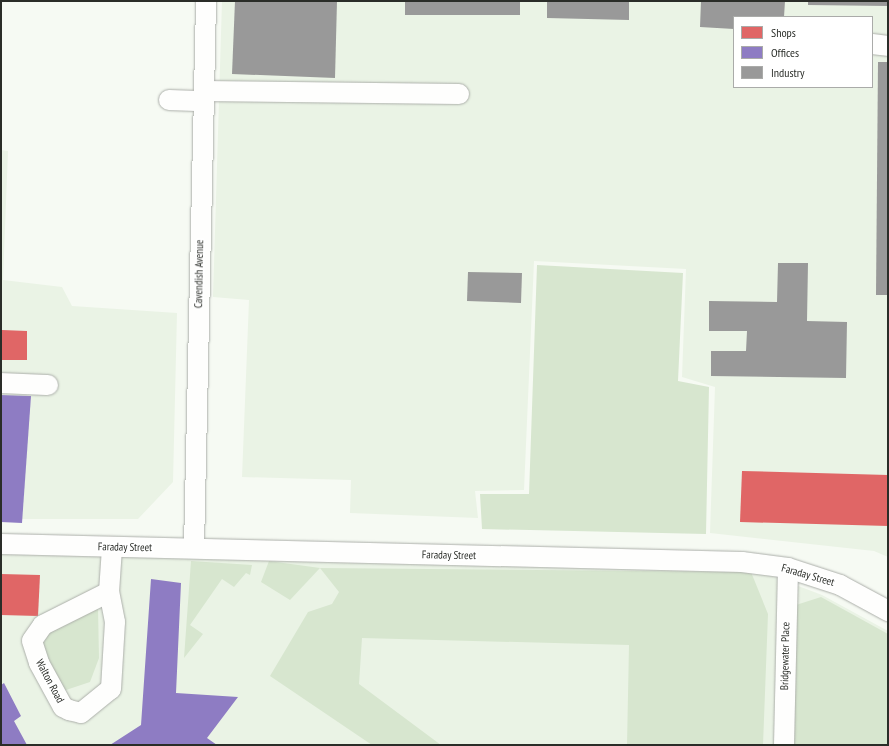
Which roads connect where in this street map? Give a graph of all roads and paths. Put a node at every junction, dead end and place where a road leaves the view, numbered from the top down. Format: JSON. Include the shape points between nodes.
{"nodes":[{"id":1,"x":206,"y":1,"type":"edge"},
{"id":2,"x":873,"y":44,"type":"edge"},
{"id":3,"x":888,"y":46,"type":"edge"},
{"id":4,"x":459,"y":94,"type":"dead end"},
{"id":5,"x":203,"y":96,"type":"junction"},
{"id":6,"x":169,"y":100,"type":"dead end"},
{"id":7,"x":1,"y":383,"type":"edge"},
{"id":8,"x":48,"y":385,"type":"dead end"},
{"id":9,"x":1,"y":544,"type":"edge"},
{"id":10,"x":112,"y":548,"type":"junction"},
{"id":11,"x":194,"y":548,"type":"junction"},
{"id":12,"x":788,"y":568,"type":"junction"},
{"id":13,"x":109,"y":592,"type":"junction"},
{"id":14,"x":888,"y":611,"type":"edge"},
{"id":15,"x":784,"y":745,"type":"edge"}],
"edges":[{"from":1,"to":5,"type":"street","name":"Cavendish Avenue"},
{"from":2,"to":3,"type":"street"},
{"from":4,"to":5,"type":"street"},
{"from":5,"to":6,"type":"street"},
{"from":5,"to":11,"type":"street","name":"Cavendish Avenue"},
{"from":7,"to":8,"type":"street"},
{"from":9,"to":10,"type":"street","name":"Faraday Street"},
{"from":10,"to":11,"type":"street","name":"Faraday Street"},
{"from":10,"to":13,"type":"street","name":"Walton Road"},
{"from":11,"to":12,"type":"street","name":"Faraday Street","via":[[742,562]]},
{"from":12,"to":14,"type":"street","name":"Faraday Street","via":[[840,585]]},
{"from":12,"to":15,"type":"street","name":"Bridgewater Place"},
{"from":13,"to":13,"type":"street","name":"Walton Road","via":[[115,622],[111,689],[101,700],[80,713],[69,710],[64,707],[39,663],[32,641],[43,625]]}]}
